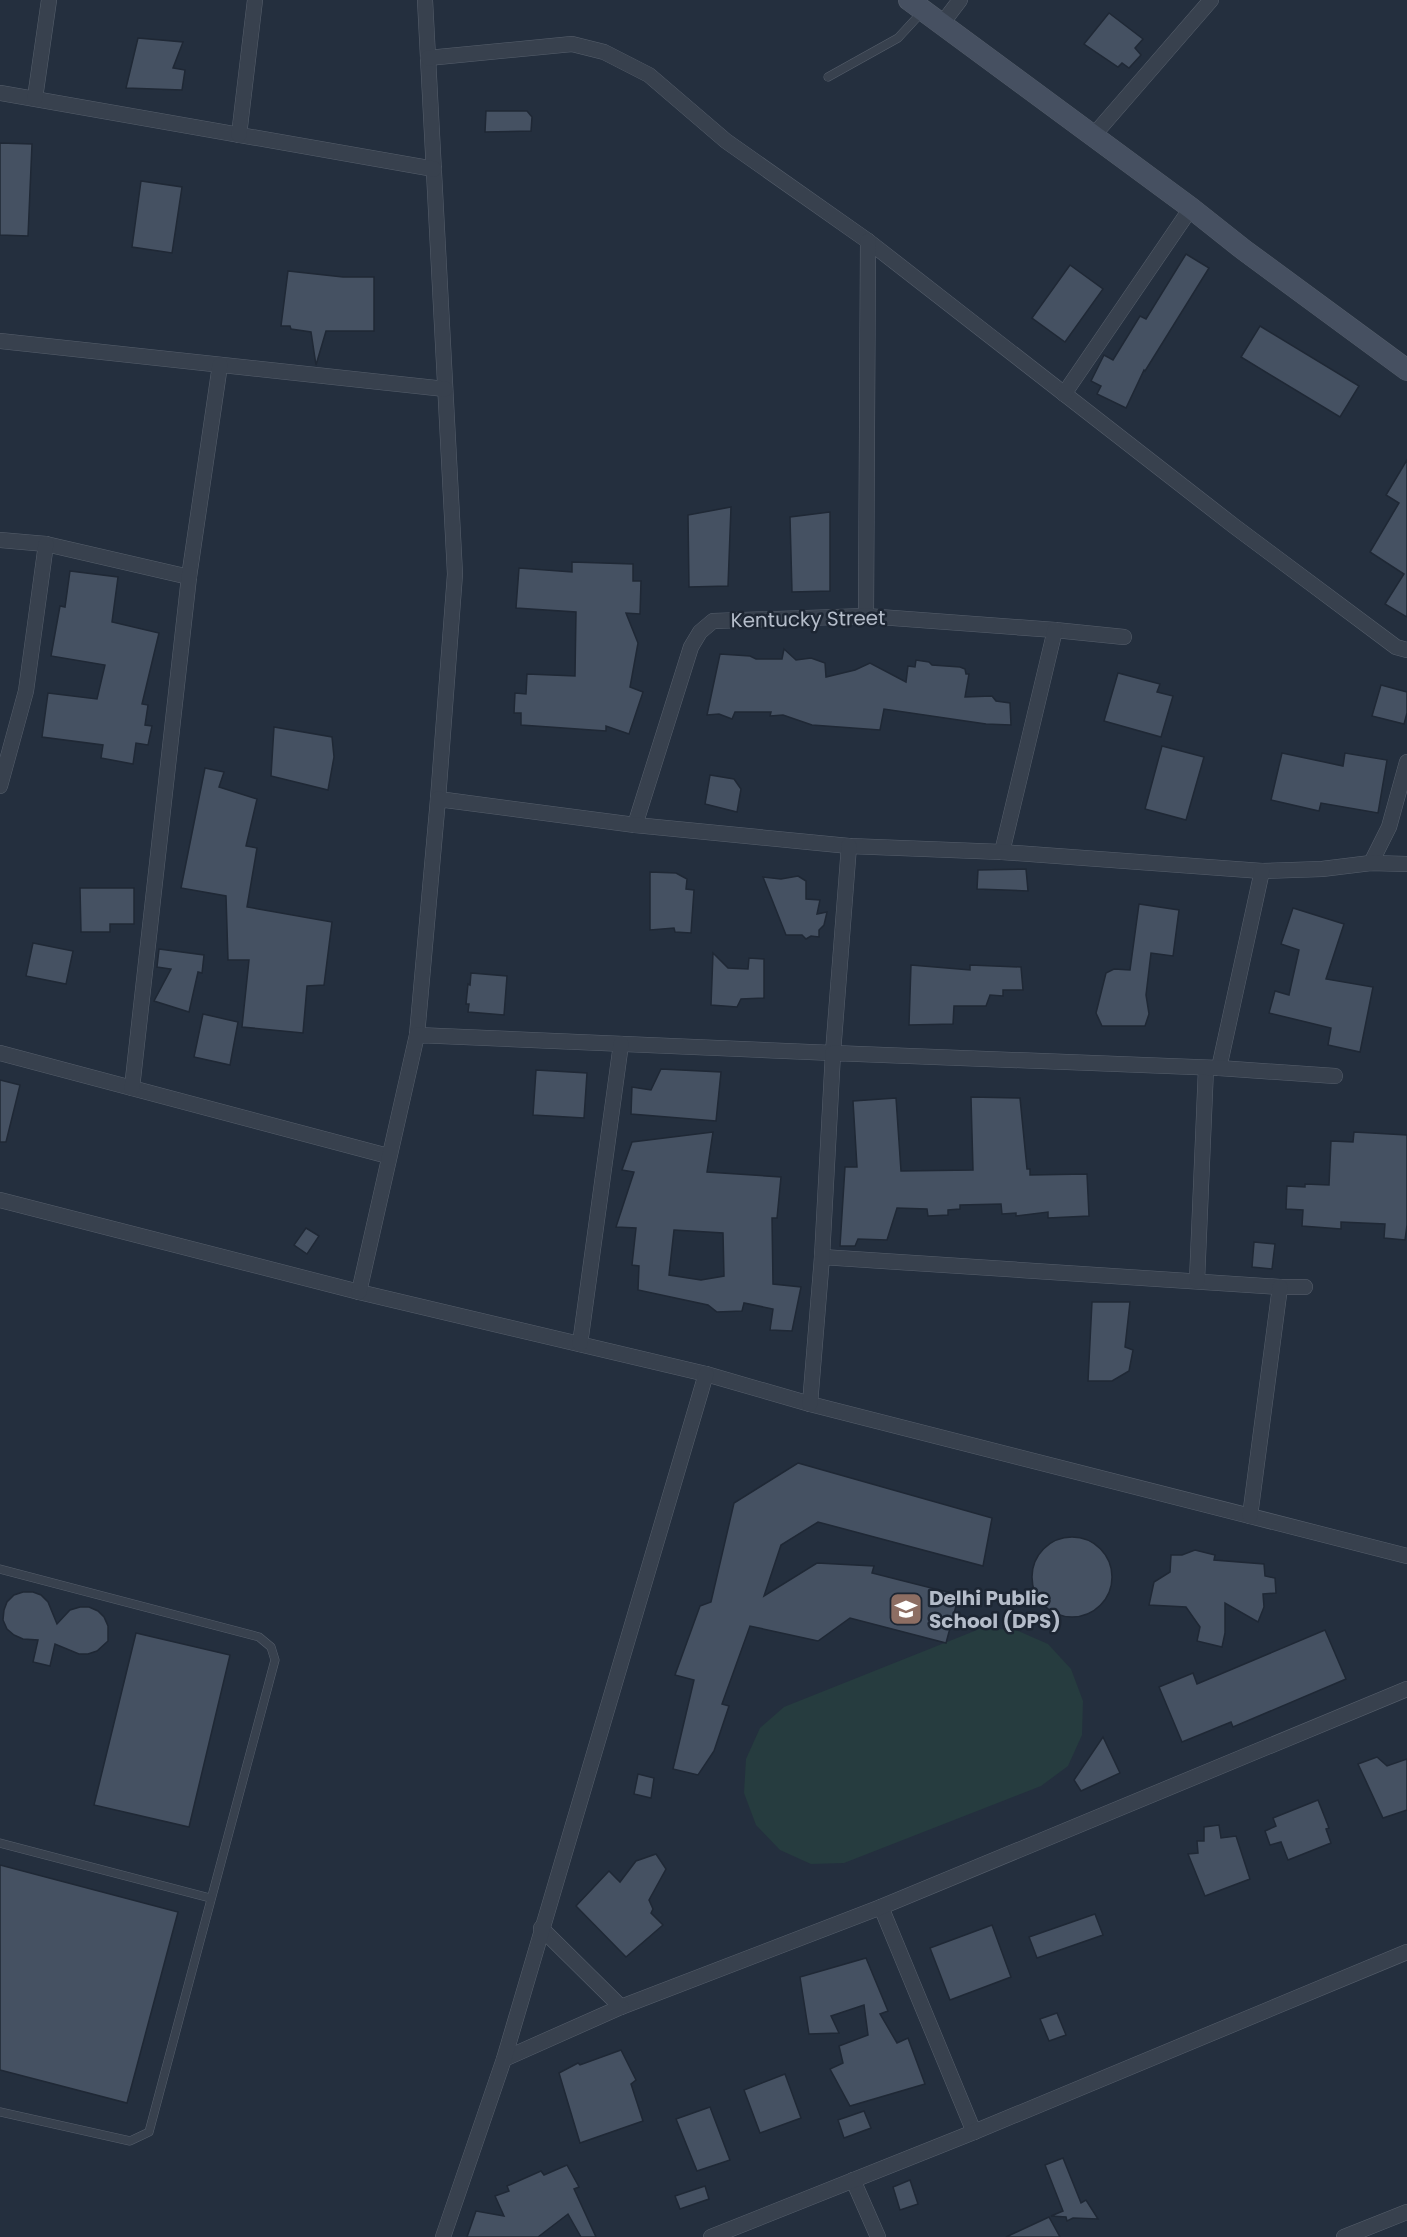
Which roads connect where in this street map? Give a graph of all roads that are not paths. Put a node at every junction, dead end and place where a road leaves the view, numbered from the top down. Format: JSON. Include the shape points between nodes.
{"nodes":[{"id":1,"x":49,"y":0,"type":"edge"},
{"id":2,"x":255,"y":0,"type":"edge"},
{"id":3,"x":425,"y":0,"type":"edge"},
{"id":4,"x":960,"y":0,"type":"edge"},
{"id":5,"x":1211,"y":0,"type":"edge"},
{"id":6,"x":916,"y":5,"type":"edge"},
{"id":7,"x":941,"y":26,"type":"junction"},
{"id":8,"x":428,"y":58,"type":"junction"},
{"id":9,"x":828,"y":77,"type":"dead end"},
{"id":10,"x":0,"y":93,"type":"edge"},
{"id":11,"x":35,"y":98,"type":"junction"},
{"id":12,"x":239,"y":135,"type":"junction"},
{"id":13,"x":1093,"y":136,"type":"junction"},
{"id":14,"x":434,"y":169,"type":"junction"},
{"id":15,"x":1191,"y":208,"type":"junction"},
{"id":16,"x":868,"y":241,"type":"junction"},
{"id":17,"x":0,"y":341,"type":"edge"},
{"id":18,"x":220,"y":365,"type":"junction"},
{"id":19,"x":1407,"y":370,"type":"edge"},
{"id":20,"x":445,"y":389,"type":"junction"},
{"id":21,"x":1064,"y":394,"type":"junction"},
{"id":22,"x":0,"y":540,"type":"edge"},
{"id":23,"x":46,"y":544,"type":"junction"},
{"id":24,"x":189,"y":577,"type":"junction"},
{"id":25,"x":866,"y":616,"type":"junction"},
{"id":26,"x":1055,"y":630,"type":"junction"},
{"id":27,"x":1124,"y":637,"type":"dead end"},
{"id":28,"x":1407,"y":650,"type":"edge"},
{"id":29,"x":1407,"y":762,"type":"edge"},
{"id":30,"x":0,"y":786,"type":"edge"},
{"id":31,"x":438,"y":799,"type":"junction"},
{"id":32,"x":635,"y":825,"type":"junction"},
{"id":33,"x":849,"y":846,"type":"junction"},
{"id":34,"x":1002,"y":852,"type":"junction"},
{"id":35,"x":1371,"y":863,"type":"junction"},
{"id":36,"x":1407,"y":864,"type":"edge"},
{"id":37,"x":1262,"y":872,"type":"junction"},
{"id":38,"x":417,"y":1035,"type":"junction"},
{"id":39,"x":621,"y":1044,"type":"junction"},
{"id":40,"x":0,"y":1053,"type":"edge"},
{"id":41,"x":833,"y":1053,"type":"junction"},
{"id":42,"x":1212,"y":1068,"type":"junction"},
{"id":43,"x":1335,"y":1076,"type":"dead end"},
{"id":44,"x":132,"y":1088,"type":"junction"},
{"id":45,"x":388,"y":1156,"type":"junction"},
{"id":46,"x":0,"y":1200,"type":"edge"},
{"id":47,"x":822,"y":1257,"type":"junction"},
{"id":48,"x":1197,"y":1281,"type":"junction"},
{"id":49,"x":1280,"y":1287,"type":"junction"},
{"id":50,"x":1305,"y":1287,"type":"dead end"},
{"id":51,"x":359,"y":1292,"type":"junction"},
{"id":52,"x":580,"y":1344,"type":"junction"},
{"id":53,"x":706,"y":1374,"type":"junction"},
{"id":54,"x":810,"y":1404,"type":"junction"},
{"id":55,"x":1250,"y":1516,"type":"junction"},
{"id":56,"x":1407,"y":1556,"type":"edge"},
{"id":57,"x":0,"y":1569,"type":"edge"},
{"id":58,"x":1407,"y":1689,"type":"edge"},
{"id":59,"x":0,"y":1843,"type":"edge"},
{"id":60,"x":210,"y":1898,"type":"junction"},
{"id":61,"x":881,"y":1907,"type":"junction"},
{"id":62,"x":541,"y":1928,"type":"junction"},
{"id":63,"x":1407,"y":1952,"type":"edge"},
{"id":64,"x":621,"y":2007,"type":"junction"},
{"id":65,"x":504,"y":2059,"type":"junction"},
{"id":66,"x":0,"y":2112,"type":"edge"},
{"id":67,"x":974,"y":2132,"type":"junction"},
{"id":68,"x":853,"y":2180,"type":"junction"},
{"id":69,"x":1407,"y":2212,"type":"edge"},
{"id":70,"x":1369,"y":2232,"type":"edge"},
{"id":71,"x":443,"y":2237,"type":"edge"},
{"id":72,"x":711,"y":2237,"type":"edge"},
{"id":73,"x":878,"y":2237,"type":"edge"},
{"id":74,"x":1344,"y":2237,"type":"edge"}],
"edges":[{"from":1,"to":11,"type":"street"},
{"from":2,"to":12,"type":"street"},
{"from":3,"to":8,"type":"street"},
{"from":4,"to":7,"type":"street"},
{"from":5,"to":13,"type":"street"},
{"from":6,"to":7,"type":"street"},
{"from":6,"to":9,"type":"lane","via":[[898,38]]},
{"from":7,"to":13,"type":"street"},
{"from":8,"to":14,"type":"street"},
{"from":8,"to":16,"type":"street","via":[[572,44],[604,52],[649,75],[726,141]]},
{"from":10,"to":11,"type":"street"},
{"from":11,"to":12,"type":"street"},
{"from":12,"to":14,"type":"street"},
{"from":13,"to":15,"type":"street"},
{"from":14,"to":20,"type":"street"},
{"from":15,"to":19,"type":"street"},
{"from":15,"to":21,"type":"street"},
{"from":16,"to":21,"type":"street"},
{"from":16,"to":25,"type":"street"},
{"from":17,"to":18,"type":"street"},
{"from":18,"to":20,"type":"street"},
{"from":18,"to":24,"type":"street"},
{"from":20,"to":31,"type":"street","via":[[455,574]]},
{"from":21,"to":28,"type":"street","via":[[1263,548],[1396,647]]},
{"from":22,"to":23,"type":"street"},
{"from":23,"to":24,"type":"street"},
{"from":23,"to":30,"type":"street","via":[[26,691]]},
{"from":24,"to":44,"type":"street"},
{"from":25,"to":26,"type":"street","name":"Kentucky Street"},
{"from":25,"to":32,"type":"street","name":"Kentucky Street","via":[[713,621],[706,627],[691,647]]},
{"from":26,"to":27,"type":"street","name":"Kentucky Street"},
{"from":26,"to":34,"type":"street"},
{"from":29,"to":35,"type":"street","via":[[1389,827]]},
{"from":31,"to":32,"type":"street"},
{"from":31,"to":38,"type":"street"},
{"from":32,"to":33,"type":"street"},
{"from":33,"to":34,"type":"street"},
{"from":33,"to":41,"type":"street"},
{"from":34,"to":37,"type":"street"},
{"from":35,"to":36,"type":"street"},
{"from":35,"to":37,"type":"street"},
{"from":37,"to":42,"type":"street"},
{"from":38,"to":39,"type":"street"},
{"from":38,"to":45,"type":"street"},
{"from":39,"to":41,"type":"street"},
{"from":39,"to":52,"type":"street"},
{"from":40,"to":44,"type":"street"},
{"from":41,"to":42,"type":"street"},
{"from":41,"to":47,"type":"street"},
{"from":42,"to":43,"type":"street"},
{"from":42,"to":48,"type":"street"},
{"from":44,"to":45,"type":"street"},
{"from":45,"to":51,"type":"street"},
{"from":46,"to":51,"type":"street"},
{"from":47,"to":48,"type":"street"},
{"from":47,"to":54,"type":"street"},
{"from":48,"to":49,"type":"street"},
{"from":49,"to":50,"type":"street"},
{"from":49,"to":55,"type":"street"},
{"from":51,"to":52,"type":"street"},
{"from":52,"to":53,"type":"street"},
{"from":53,"to":54,"type":"street"},
{"from":53,"to":62,"type":"street"},
{"from":54,"to":55,"type":"street"},
{"from":55,"to":56,"type":"street"},
{"from":57,"to":60,"type":"lane","via":[[259,1637],[271,1647],[275,1660]]},
{"from":58,"to":61,"type":"street"},
{"from":59,"to":60,"type":"lane"},
{"from":60,"to":66,"type":"lane","via":[[149,2132],[130,2141]]},
{"from":61,"to":64,"type":"street"},
{"from":61,"to":67,"type":"street"},
{"from":62,"to":64,"type":"street"},
{"from":62,"to":65,"type":"street"},
{"from":63,"to":67,"type":"street"},
{"from":64,"to":65,"type":"street"},
{"from":65,"to":71,"type":"street"},
{"from":67,"to":68,"type":"street"},
{"from":68,"to":72,"type":"street"},
{"from":68,"to":73,"type":"street"},
{"from":69,"to":70,"type":"street"},
{"from":70,"to":74,"type":"street"}]}
